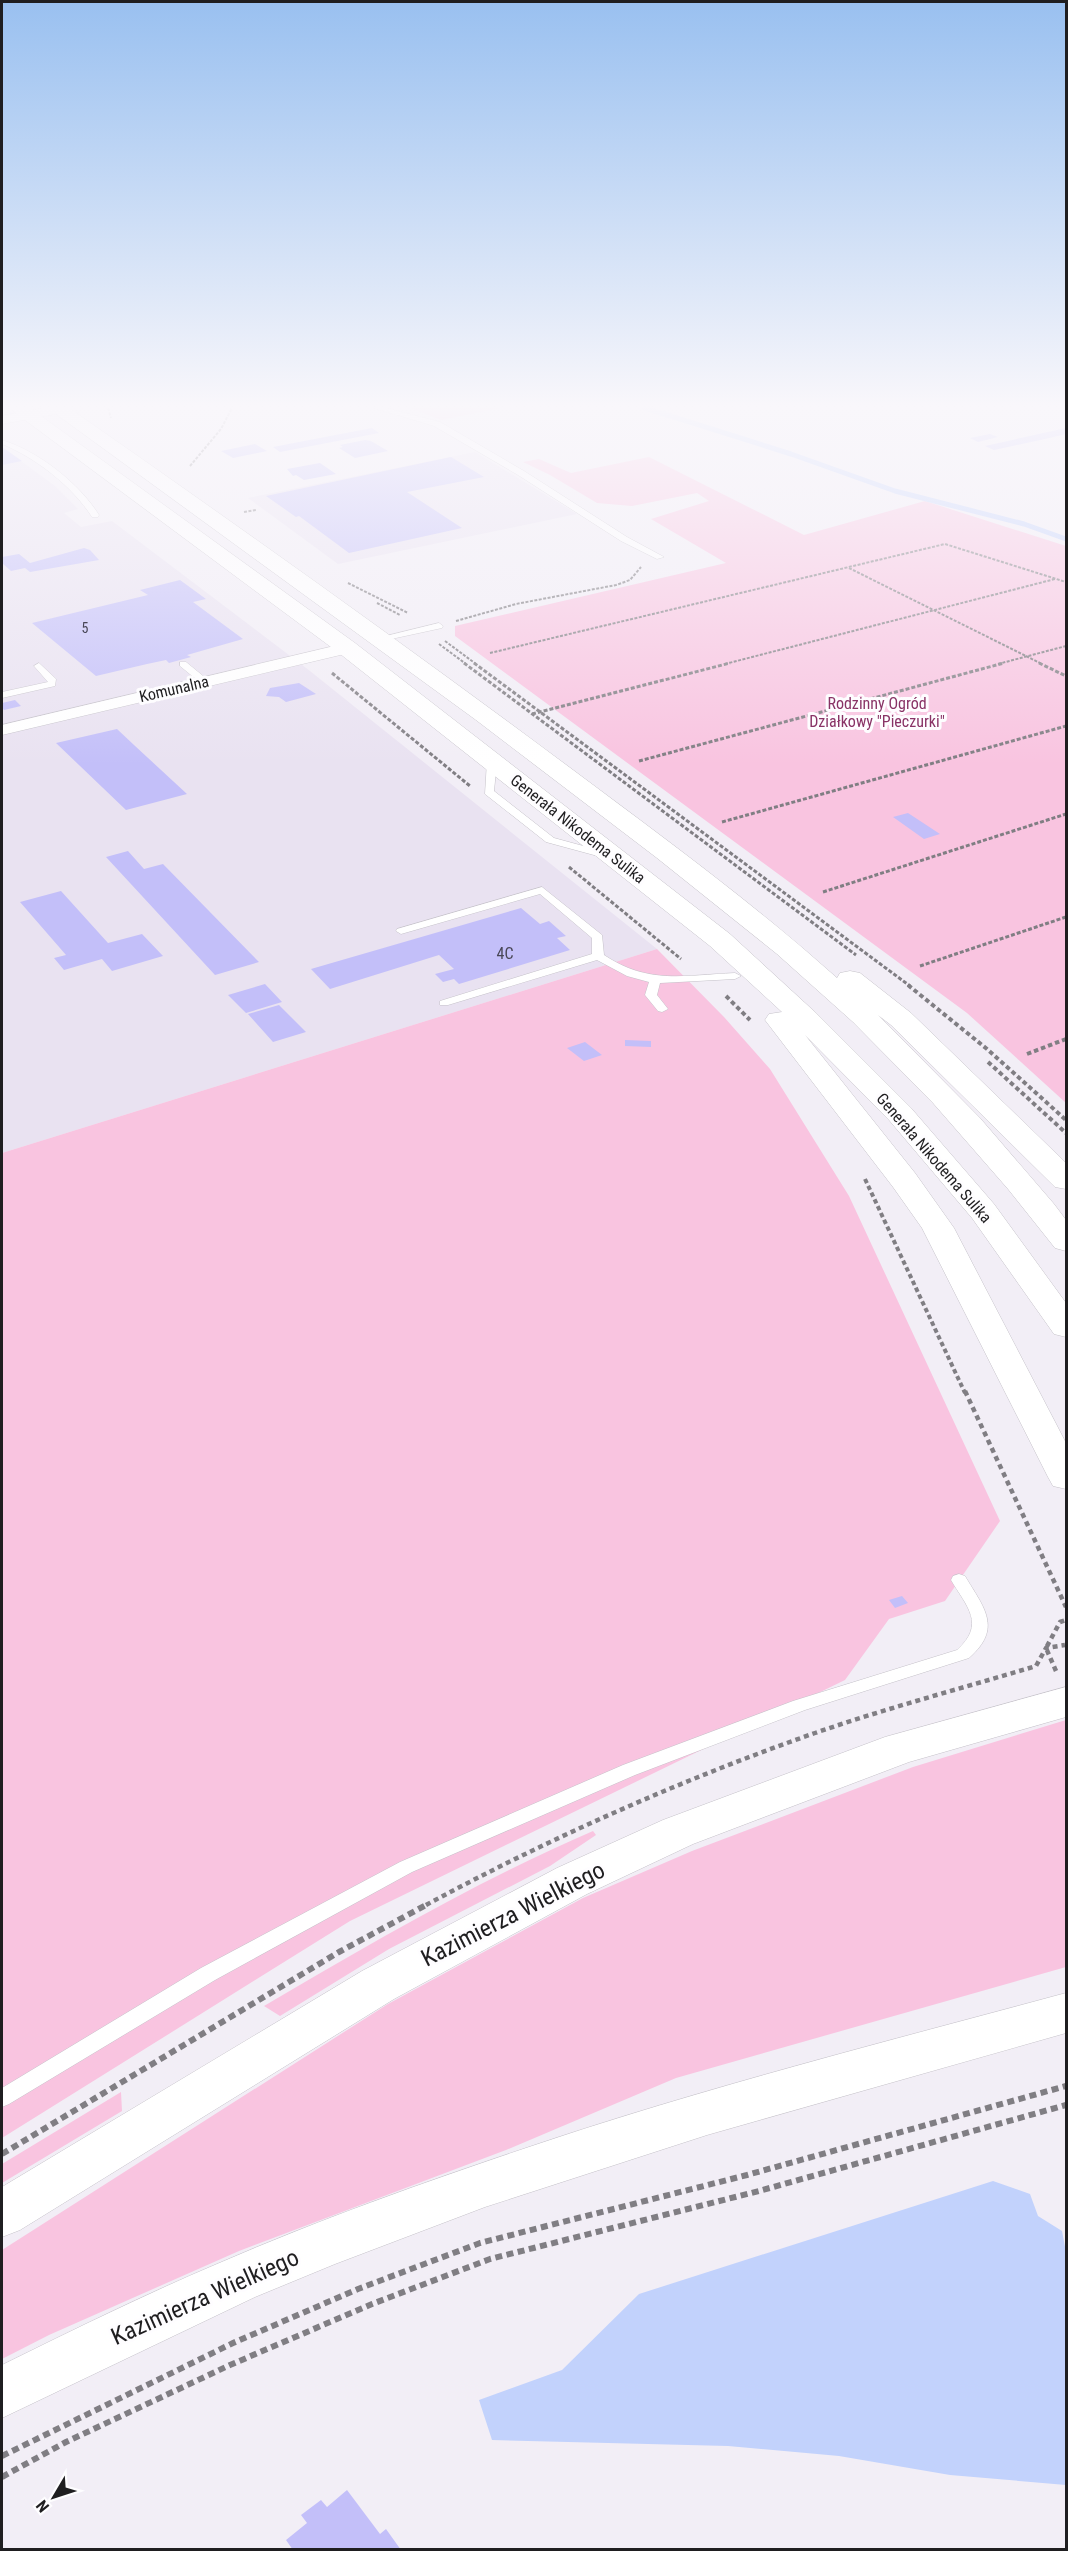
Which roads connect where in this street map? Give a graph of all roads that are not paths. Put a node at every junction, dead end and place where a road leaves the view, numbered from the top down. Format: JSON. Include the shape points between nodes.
{"nodes":[{"id":1,"x":181,"y":527,"type":"edge"},
{"id":2,"x":226,"y":527,"type":"edge"},
{"id":3,"x":605,"y":527,"type":"edge"},
{"id":4,"x":660,"y":557,"type":"road end"},
{"id":5,"x":439,"y":626,"type":"road end"},
{"id":6,"x":382,"y":638,"type":"junction"},
{"id":7,"x":347,"y":648,"type":"junction"},
{"id":8,"x":183,"y":664,"type":"dead end"},
{"id":9,"x":39,"y":666,"type":"dead end"},
{"id":10,"x":206,"y":682,"type":"junction"},
{"id":11,"x":2,"y":695,"type":"edge"},
{"id":12,"x":2,"y":730,"type":"edge"},
{"id":13,"x":639,"y":832,"type":"junction"},
{"id":14,"x":652,"y":886,"type":"junction"},
{"id":15,"x":401,"y":931,"type":"dead end"},
{"id":16,"x":598,"y":956,"type":"junction"},
{"id":17,"x":655,"y":980,"type":"junction"},
{"id":18,"x":728,"y":984,"type":"junction"},
{"id":19,"x":444,"y":1003,"type":"dead end"},
{"id":20,"x":662,"y":1010,"type":"dead end"},
{"id":21,"x":1066,"y":1180,"type":"edge"},
{"id":22,"x":1066,"y":1241,"type":"edge"},
{"id":23,"x":1066,"y":1326,"type":"edge"},
{"id":24,"x":1066,"y":1477,"type":"edge"},
{"id":25,"x":959,"y":1580,"type":"dead end"},
{"id":26,"x":1061,"y":1687,"type":"edge"},
{"id":27,"x":1066,"y":2013,"type":"edge"},
{"id":28,"x":2,"y":2098,"type":"edge"},
{"id":29,"x":2,"y":2214,"type":"edge"},
{"id":30,"x":2,"y":2392,"type":"edge"}],
"edges":[{"from":1,"to":7,"type":"main road","name":"Generała Nikodema Sulika"},
{"from":2,"to":6,"type":"main road","name":"Generała Nikodema Sulika"},
{"from":3,"to":4,"type":"lane"},
{"from":5,"to":6,"type":"lane"},
{"from":6,"to":13,"type":"main road","name":"Generała Nikodema Sulika"},
{"from":7,"to":10,"type":"street","name":"Komunalna"},
{"from":7,"to":14,"type":"main road","name":"Generała Nikodema Sulika"},
{"from":8,"to":10,"type":"lane"},
{"from":9,"to":11,"type":"lane","via":[[52,684]]},
{"from":10,"to":12,"type":"street","name":"Komunalna"},
{"from":13,"to":21,"type":"main road","via":[[745,895],[901,1019]]},
{"from":13,"to":22,"type":"main road","name":"Generała Nikodema Sulika","via":[[750,919],[862,1015],[951,1105],[1029,1192]]},
{"from":14,"to":18,"type":"main road"},
{"from":14,"to":23,"type":"main road","name":"Generała Nikodema Sulika","via":[[720,940],[806,1019],[900,1114],[983,1211]]},
{"from":15,"to":16,"type":"lane","via":[[542,890],[598,937]]},
{"from":16,"to":17,"type":"lane","via":[[623,972]]},
{"from":16,"to":19,"type":"lane"},
{"from":17,"to":18,"type":"lane"},
{"from":17,"to":20,"type":"lane","via":[[651,995]]},
{"from":18,"to":24,"type":"main road","via":[[776,1016],[938,1228]]},
{"from":25,"to":28,"type":"lane","via":[[983,1623],[975,1645],[963,1654],[800,1706],[629,1770],[435,1854],[208,1974]]},
{"from":26,"to":29,"type":"main road","name":"Kazimierza Wielkiego","via":[[678,1832],[572,1881],[378,1985]]},
{"from":27,"to":30,"type":"main road","name":"Kazimierza Wielkiego","via":[[801,2085],[497,2181],[315,2248],[149,2319]]}]}
